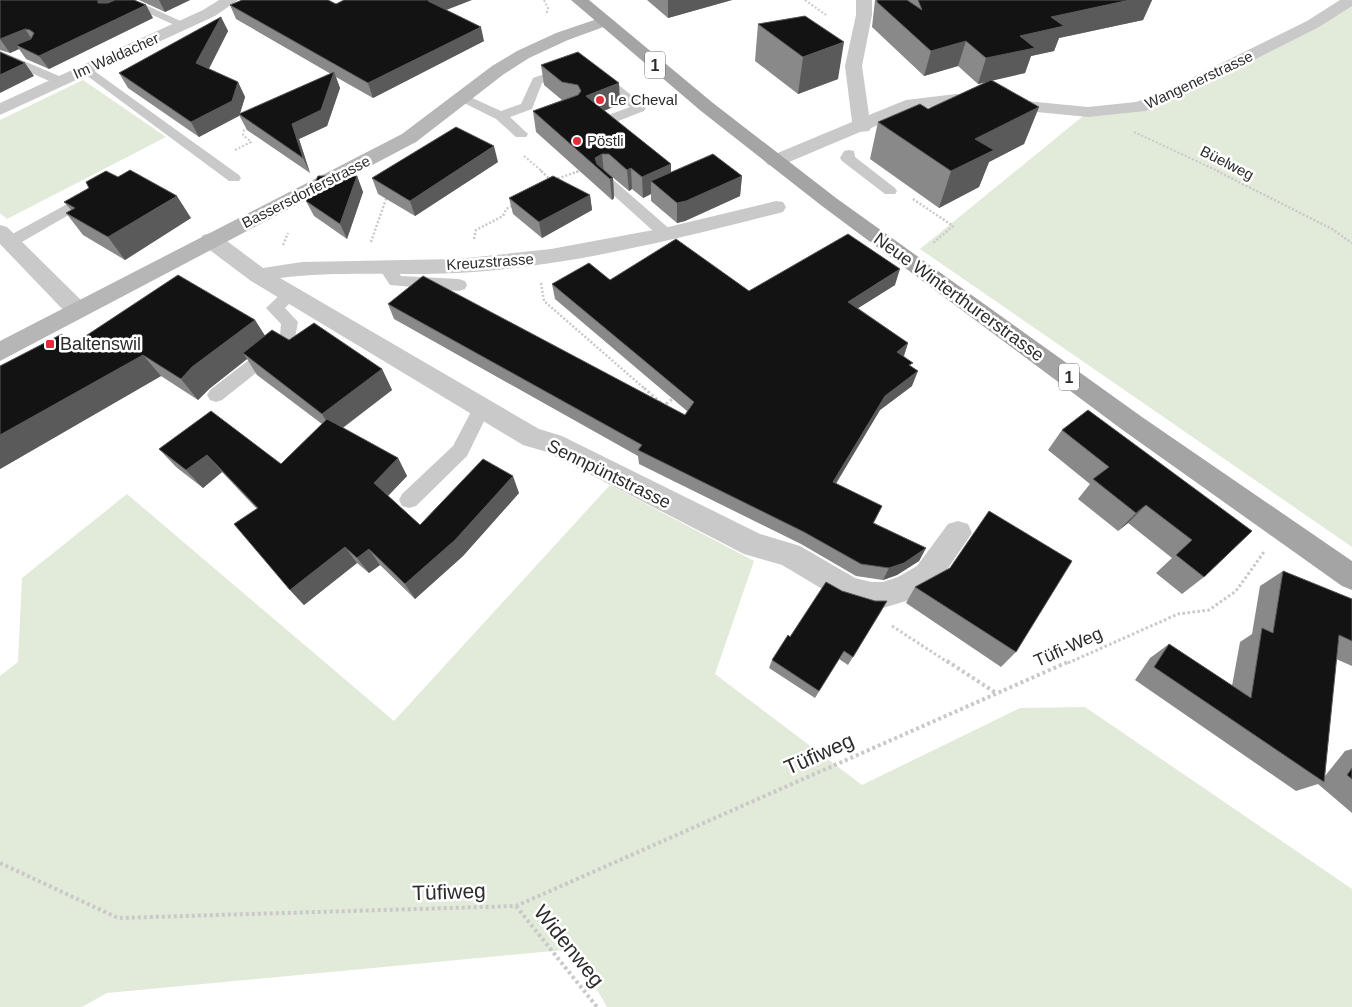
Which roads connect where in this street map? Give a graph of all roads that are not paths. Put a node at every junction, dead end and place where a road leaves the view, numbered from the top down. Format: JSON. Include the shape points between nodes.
{"nodes":[{"id":1,"x":230,"y":0,"type":"edge"},
{"id":2,"x":579,"y":0,"type":"edge"},
{"id":3,"x":864,"y":0,"type":"edge"},
{"id":4,"x":1351,"y":0,"type":"edge"},
{"id":5,"x":125,"y":4,"type":"edge"},
{"id":6,"x":603,"y":22,"type":"junction"},
{"id":7,"x":183,"y":25,"type":"junction"},
{"id":8,"x":27,"y":52,"type":"edge"},
{"id":9,"x":5,"y":59,"type":"edge"},
{"id":10,"x":91,"y":67,"type":"junction"},
{"id":11,"x":60,"y":81,"type":"junction"},
{"id":12,"x":129,"y":87,"type":"edge"},
{"id":13,"x":463,"y":99,"type":"junction"},
{"id":14,"x":527,"y":106,"type":"junction"},
{"id":15,"x":542,"y":106,"type":"edge"},
{"id":16,"x":0,"y":110,"type":"edge"},
{"id":17,"x":501,"y":116,"type":"junction"},
{"id":18,"x":608,"y":120,"type":"edge"},
{"id":19,"x":862,"y":127,"type":"junction"},
{"id":20,"x":521,"y":134,"type":"dead end"},
{"id":21,"x":849,"y":154,"type":"dead end"},
{"id":22,"x":776,"y":161,"type":"junction"},
{"id":23,"x":234,"y":178,"type":"dead end"},
{"id":24,"x":606,"y":180,"type":"edge"},
{"id":25,"x":106,"y":187,"type":"edge"},
{"id":26,"x":890,"y":191,"type":"dead end"},
{"id":27,"x":776,"y":207,"type":"dead end"},
{"id":28,"x":667,"y":235,"type":"junction"},
{"id":29,"x":5,"y":237,"type":"edge"},
{"id":30,"x":212,"y":240,"type":"junction"},
{"id":31,"x":386,"y":267,"type":"junction"},
{"id":32,"x":259,"y":276,"type":"junction"},
{"id":33,"x":459,"y":285,"type":"dead end"},
{"id":34,"x":290,"y":295,"type":"junction"},
{"id":35,"x":77,"y":310,"type":"junction"},
{"id":36,"x":0,"y":352,"type":"edge"},
{"id":37,"x":216,"y":395,"type":"dead end"},
{"id":38,"x":481,"y":409,"type":"junction"},
{"id":39,"x":409,"y":500,"type":"dead end"},
{"id":40,"x":958,"y":533,"type":"dead end"},
{"id":41,"x":1352,"y":577,"type":"edge"}],
"edges":[{"from":1,"to":7,"type":"street","name":"Im Waldacher"},
{"from":2,"to":6,"type":"main road","name":"Neue Winterthurerstrasse","number":"1"},
{"from":3,"to":19,"type":"street","via":[[865,18],[853,67]]},
{"from":4,"to":19,"type":"street","name":"Wangenerstrasse","via":[[1313,24],[1139,108],[1088,112],[991,101],[940,100],[912,104]]},
{"from":5,"to":7,"type":"lane"},
{"from":6,"to":13,"type":"main road","name":"Bassersdorferstrasse","via":[[563,35],[526,53]]},
{"from":6,"to":22,"type":"main road","name":"Neue Winterthurerstrasse","number":"1"},
{"from":7,"to":10,"type":"street","name":"Im Waldacher"},
{"from":8,"to":9,"type":"lane"},
{"from":9,"to":11,"type":"lane"},
{"from":10,"to":11,"type":"street","name":"Im Waldacher"},
{"from":10,"to":12,"type":"lane"},
{"from":10,"to":23,"type":"lane"},
{"from":11,"to":16,"type":"street","name":"Im Waldacher"},
{"from":13,"to":17,"type":"lane"},
{"from":13,"to":30,"type":"main road","name":"Bassersdorferstrasse","via":[[409,138]]},
{"from":14,"to":15,"type":"lane"},
{"from":14,"to":17,"type":"lane"},
{"from":14,"to":18,"type":"lane","via":[[538,81],[585,67],[639,108]]},
{"from":17,"to":20,"type":"lane"},
{"from":19,"to":22,"type":"street","name":"Wangenerstrasse"},
{"from":21,"to":26,"type":"lane","via":[[847,158],[856,167]]},
{"from":22,"to":41,"type":"main road","name":"Neue Winterthurerstrasse","number":"1","via":[[1117,412]]},
{"from":24,"to":28,"type":"lane"},
{"from":25,"to":29,"type":"lane"},
{"from":27,"to":28,"type":"street","name":"Kreuzstrasse"},
{"from":28,"to":31,"type":"street","name":"Kreuzstrasse","via":[[537,259],[474,265]]},
{"from":29,"to":35,"type":"street"},
{"from":30,"to":32,"type":"street"},
{"from":30,"to":35,"type":"main road","name":"Bassersdorferstrasse"},
{"from":31,"to":32,"type":"street","name":"Kreuzstrasse","via":[[284,270]]},
{"from":31,"to":33,"type":"lane","via":[[396,281]]},
{"from":32,"to":34,"type":"street","name":"Sennpüntstrasse"},
{"from":34,"to":37,"type":"lane","via":[[274,308],[290,322],[288,339]]},
{"from":34,"to":38,"type":"street","name":"Sennpüntstrasse"},
{"from":35,"to":36,"type":"main road","name":"Bassersdorferstrasse"},
{"from":38,"to":39,"type":"lane","via":[[460,451]]},
{"from":38,"to":40,"type":"street","name":"Sennpüntstrasse","via":[[532,438],[552,443],[754,546],[790,555],[838,585],[859,593],[889,593],[918,581],[934,567]]}]}
